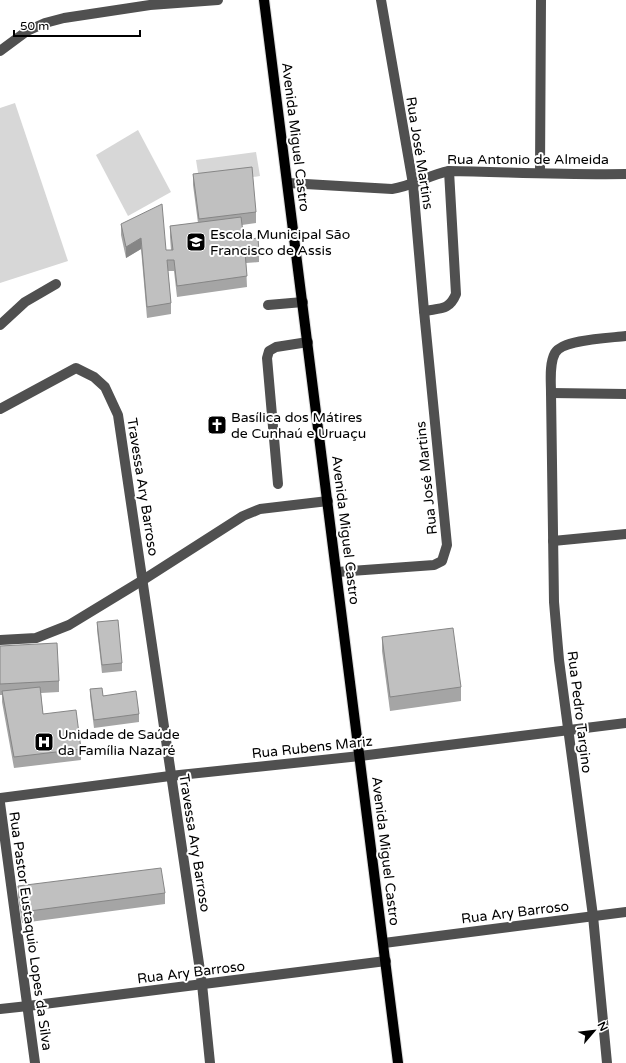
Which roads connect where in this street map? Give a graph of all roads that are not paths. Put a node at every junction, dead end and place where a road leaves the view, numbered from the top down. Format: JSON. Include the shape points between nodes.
{"nodes":[{"id":1,"x":218,"y":0,"type":"edge"},
{"id":2,"x":264,"y":0,"type":"edge"},
{"id":3,"x":381,"y":0,"type":"edge"},
{"id":4,"x":541,"y":0,"type":"edge"},
{"id":5,"x":150,"y":2,"type":"edge"},
{"id":6,"x":0,"y":50,"type":"edge"},
{"id":7,"x":449,"y":171,"type":"junction"},
{"id":8,"x":540,"y":172,"type":"junction"},
{"id":9,"x":626,"y":174,"type":"edge"},
{"id":10,"x":288,"y":183,"type":"junction"},
{"id":11,"x":413,"y":184,"type":"junction"},
{"id":12,"x":56,"y":284,"type":"dead end"},
{"id":13,"x":303,"y":302,"type":"junction"},
{"id":14,"x":268,"y":305,"type":"dead end"},
{"id":15,"x":424,"y":311,"type":"junction"},
{"id":16,"x":0,"y":325,"type":"edge"},
{"id":17,"x":626,"y":336,"type":"edge"},
{"id":18,"x":308,"y":342,"type":"junction"},
{"id":19,"x":551,"y":393,"type":"junction"},
{"id":20,"x":626,"y":394,"type":"edge"},
{"id":21,"x":0,"y":409,"type":"edge"},
{"id":22,"x":278,"y":484,"type":"dead end"},
{"id":23,"x":328,"y":501,"type":"junction"},
{"id":24,"x":626,"y":534,"type":"edge"},
{"id":25,"x":552,"y":541,"type":"junction"},
{"id":26,"x":337,"y":572,"type":"junction"},
{"id":27,"x":143,"y":580,"type":"junction"},
{"id":28,"x":0,"y":640,"type":"edge"},
{"id":29,"x":626,"y":723,"type":"edge"},
{"id":30,"x":567,"y":730,"type":"junction"},
{"id":31,"x":360,"y":756,"type":"junction"},
{"id":32,"x":170,"y":776,"type":"junction"},
{"id":33,"x":0,"y":798,"type":"edge"},
{"id":34,"x":0,"y":803,"type":"edge"},
{"id":35,"x":626,"y":912,"type":"edge"},
{"id":36,"x":593,"y":916,"type":"junction"},
{"id":37,"x":384,"y":943,"type":"junction"},
{"id":38,"x":386,"y":961,"type":"junction"},
{"id":39,"x":202,"y":984,"type":"junction"},
{"id":40,"x":28,"y":1006,"type":"junction"},
{"id":41,"x":0,"y":1009,"type":"edge"},
{"id":42,"x":34,"y":1063,"type":"edge"},
{"id":43,"x":210,"y":1063,"type":"edge"},
{"id":44,"x":398,"y":1063,"type":"edge"},
{"id":45,"x":607,"y":1063,"type":"edge"}],
"edges":[{"from":1,"to":5,"type":"street"},
{"from":2,"to":10,"type":"main road","name":"Avenida Miguel Castro"},
{"from":3,"to":11,"type":"street","name":"Rua José Martins"},
{"from":4,"to":8,"type":"street"},
{"from":5,"to":6,"type":"street","via":[[45,23]]},
{"from":7,"to":8,"type":"street","name":"Rua Antonio de Almeida"},
{"from":7,"to":11,"type":"street","name":"Rua Antonio de Almeida"},
{"from":7,"to":15,"type":"street","name":"Rua José Martins","via":[[456,294],[453,302],[447,307]]},
{"from":8,"to":9,"type":"street","name":"Rua Antonio de Almeida"},
{"from":10,"to":11,"type":"street","name":"Rua Antonio de Almeida","via":[[392,189]]},
{"from":10,"to":13,"type":"main road","name":"Avenida Miguel Castro"},
{"from":11,"to":15,"type":"street","name":"Rua José Martins"},
{"from":12,"to":16,"type":"street","via":[[25,302]]},
{"from":13,"to":14,"type":"street"},
{"from":13,"to":18,"type":"main road","name":"Avenida Miguel Castro"},
{"from":15,"to":26,"type":"street","name":"Rua José Martins","via":[[446,531],[445,554],[442,560],[434,565]]},
{"from":17,"to":19,"type":"street","name":"Rua Pedro Targino","via":[[583,341],[561,347],[555,352],[552,363]]},
{"from":18,"to":22,"type":"street","via":[[276,347],[269,351],[266,358]]},
{"from":18,"to":23,"type":"main road","name":"Avenida Miguel Castro"},
{"from":19,"to":20,"type":"street"},
{"from":19,"to":25,"type":"street","name":"Rua Pedro Targino"},
{"from":21,"to":27,"type":"street","name":"Travessa Ary Barroso","via":[[76,368],[94,376],[105,387],[118,415]]},
{"from":23,"to":26,"type":"main road","name":"Avenida Miguel Castro"},
{"from":23,"to":27,"type":"street","name":"Travessa Ary Barroso","via":[[260,509],[243,516]]},
{"from":24,"to":25,"type":"street"},
{"from":25,"to":30,"type":"street","name":"Rua Pedro Targino","via":[[554,602]]},
{"from":26,"to":31,"type":"main road","name":"Avenida Miguel Castro"},
{"from":27,"to":28,"type":"street","name":"Travessa Ary Barroso","via":[[54,632],[36,638]]},
{"from":27,"to":32,"type":"street","name":"Travessa Ary Barroso"},
{"from":29,"to":30,"type":"street","name":"Rua Rubens Mariz"},
{"from":30,"to":31,"type":"street","name":"Rua Rubens Mariz"},
{"from":30,"to":36,"type":"street","name":"Rua Pedro Targino"},
{"from":31,"to":32,"type":"street","name":"Rua Rubens Mariz"},
{"from":31,"to":37,"type":"main road","name":"Avenida Miguel Castro"},
{"from":32,"to":33,"type":"street","name":"Rua Rubens Mariz"},
{"from":32,"to":39,"type":"street","name":"Travessa Ary Barroso"},
{"from":34,"to":40,"type":"street","name":"Rua Pastor Eustaquio Lopes da Silva"},
{"from":35,"to":36,"type":"street","name":"Rua Ary Barroso"},
{"from":36,"to":37,"type":"street","name":"Rua Ary Barroso"},
{"from":36,"to":45,"type":"street","name":"Rua Pedro Targino"},
{"from":37,"to":38,"type":"main road","name":"Avenida Miguel Castro"},
{"from":38,"to":39,"type":"street","name":"Rua Ary Barroso"},
{"from":38,"to":44,"type":"main road","name":"Avenida Miguel Castro"},
{"from":39,"to":40,"type":"street","name":"Rua Ary Barroso"},
{"from":39,"to":43,"type":"street","name":"Travessa Ary Barroso"},
{"from":40,"to":41,"type":"street","name":"Rua Ary Barroso"},
{"from":40,"to":42,"type":"street","name":"Rua Pastor Eustaquio Lopes da Silva"}]}
